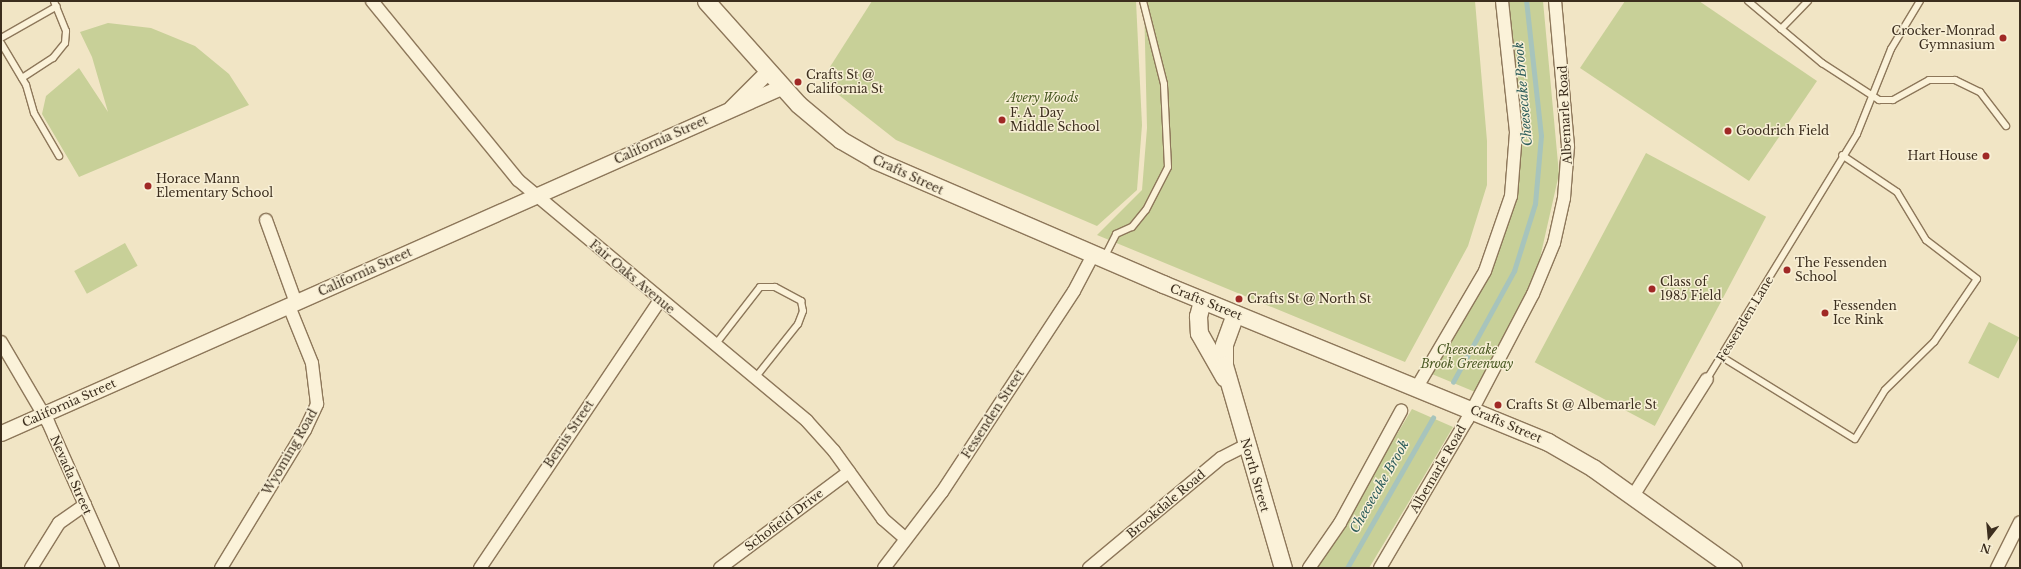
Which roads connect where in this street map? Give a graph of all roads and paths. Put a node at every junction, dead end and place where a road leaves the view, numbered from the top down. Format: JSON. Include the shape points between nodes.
{"nodes":[{"id":1,"x":372,"y":1,"type":"edge"},
{"id":2,"x":706,"y":1,"type":"edge"},
{"id":3,"x":1143,"y":1,"type":"edge"},
{"id":4,"x":1502,"y":1,"type":"edge"},
{"id":5,"x":1555,"y":1,"type":"edge"},
{"id":6,"x":1748,"y":1,"type":"edge"},
{"id":7,"x":1808,"y":1,"type":"edge"},
{"id":8,"x":1920,"y":1,"type":"edge"},
{"id":9,"x":55,"y":4,"type":"edge"},
{"id":10,"x":1781,"y":29,"type":"junction"},
{"id":11,"x":1,"y":38,"type":"edge"},
{"id":12,"x":1,"y":43,"type":"edge"},
{"id":13,"x":767,"y":72,"type":"junction"},
{"id":14,"x":22,"y":78,"type":"junction"},
{"id":15,"x":781,"y":88,"type":"junction"},
{"id":16,"x":1872,"y":96,"type":"junction"},
{"id":17,"x":729,"y":110,"type":"junction"},
{"id":18,"x":2006,"y":126,"type":"dead end"},
{"id":19,"x":1842,"y":155,"type":"junction"},
{"id":20,"x":59,"y":156,"type":"dead end"},
{"id":21,"x":536,"y":196,"type":"junction"},
{"id":22,"x":266,"y":220,"type":"dead end"},
{"id":23,"x":1099,"y":257,"type":"junction"},
{"id":24,"x":660,"y":300,"type":"junction"},
{"id":25,"x":1202,"y":300,"type":"junction"},
{"id":26,"x":292,"y":304,"type":"junction"},
{"id":27,"x":1235,"y":314,"type":"junction"},
{"id":28,"x":1,"y":342,"type":"edge"},
{"id":29,"x":715,"y":346,"type":"junction"},
{"id":30,"x":1722,"y":357,"type":"junction"},
{"id":31,"x":755,"y":378,"type":"junction"},
{"id":32,"x":1707,"y":379,"type":"joint"},
{"id":33,"x":1228,"y":382,"type":"junction"},
{"id":34,"x":1417,"y":387,"type":"junction"},
{"id":35,"x":1472,"y":410,"type":"junction"},
{"id":36,"x":1401,"y":411,"type":"dead end"},
{"id":37,"x":44,"y":415,"type":"junction"},
{"id":38,"x":1,"y":434,"type":"edge"},
{"id":39,"x":1247,"y":445,"type":"junction"},
{"id":40,"x":849,"y":472,"type":"junction"},
{"id":41,"x":1633,"y":496,"type":"junction"},
{"id":42,"x":85,"y":505,"type":"junction"},
{"id":43,"x":2020,"y":522,"type":"edge"},
{"id":44,"x":905,"y":538,"type":"junction"},
{"id":45,"x":31,"y":568,"type":"edge"},
{"id":46,"x":113,"y":568,"type":"edge"},
{"id":47,"x":221,"y":568,"type":"edge"},
{"id":48,"x":480,"y":568,"type":"edge"},
{"id":49,"x":720,"y":568,"type":"edge"},
{"id":50,"x":884,"y":568,"type":"edge"},
{"id":51,"x":1089,"y":568,"type":"edge"},
{"id":52,"x":1283,"y":568,"type":"edge"},
{"id":53,"x":1308,"y":568,"type":"edge"},
{"id":54,"x":1380,"y":568,"type":"edge"},
{"id":55,"x":1734,"y":568,"type":"edge"},
{"id":56,"x":1997,"y":568,"type":"edge"}],
"edges":[{"from":1,"to":21,"type":"street","name":"Fair Oaks Avenue","via":[[506,167]]},
{"from":2,"to":13,"type":"main road","name":"Crafts Street"},
{"from":3,"to":23,"type":"lane","via":[[1164,84],[1168,167],[1164,181],[1146,210],[1132,227],[1116,234]]},
{"from":4,"to":34,"type":"street","via":[[1516,132],[1511,196],[1485,271]]},
{"from":5,"to":35,"type":"street","name":"Albemarle Road","via":[[1567,117],[1562,210],[1542,275]]},
{"from":6,"to":10,"type":"lane"},
{"from":7,"to":10,"type":"lane"},
{"from":8,"to":16,"type":"lane","name":"Fessenden Lane","via":[[1891,49]]},
{"from":9,"to":11,"type":"lane"},
{"from":9,"to":14,"type":"lane","via":[[66,31],[62,49]]},
{"from":10,"to":16,"type":"lane","via":[[1825,65]]},
{"from":12,"to":14,"type":"lane"},
{"from":13,"to":15,"type":"main road","name":"Crafts Street"},
{"from":13,"to":17,"type":"street","name":"California Street"},
{"from":14,"to":20,"type":"lane","via":[[34,113]]},
{"from":15,"to":17,"type":"street","name":"California Street"},
{"from":15,"to":23,"type":"main road","name":"Crafts Street","via":[[830,132],[875,160]]},
{"from":16,"to":18,"type":"lane","via":[[1889,101],[1925,81],[1955,80],[1980,92]]},
{"from":16,"to":19,"type":"lane","name":"Fessenden Lane","via":[[1860,129]]},
{"from":17,"to":21,"type":"street","name":"California Street"},
{"from":19,"to":30,"type":"lane","name":"Fessenden Lane"},
{"from":19,"to":30,"type":"lane","via":[[1897,192],[1926,240],[1977,279],[1934,342],[1885,390],[1855,439]]},
{"from":21,"to":24,"type":"street","name":"Fair Oaks Avenue"},
{"from":21,"to":26,"type":"street","name":"California Street"},
{"from":22,"to":26,"type":"street","name":"Wyoming Road"},
{"from":23,"to":25,"type":"main road","name":"Crafts Street"},
{"from":23,"to":44,"type":"street","name":"Fessenden Street","via":[[964,459]]},
{"from":24,"to":29,"type":"street","name":"Fair Oaks Avenue"},
{"from":24,"to":48,"type":"street","name":"Bemis Street"},
{"from":25,"to":27,"type":"main road","name":"Crafts Street"},
{"from":25,"to":33,"type":"main road","name":"North Street","via":[[1198,316],[1201,337]]},
{"from":26,"to":37,"type":"street","name":"California Street"},
{"from":26,"to":47,"type":"street","name":"Wyoming Road","via":[[315,371],[317,404],[305,430]]},
{"from":27,"to":33,"type":"main road","name":"North Street","via":[[1223,352]]},
{"from":27,"to":34,"type":"main road","name":"Crafts Street"},
{"from":28,"to":37,"type":"street","name":"Nevada Street"},
{"from":29,"to":31,"type":"street","name":"Fair Oaks Avenue"},
{"from":29,"to":31,"type":"lane","via":[[760,287],[775,287],[796,297],[803,311],[798,324]]},
{"from":30,"to":32,"type":"lane","name":"Fessenden Lane"},
{"from":31,"to":40,"type":"street","name":"Fair Oaks Avenue","via":[[807,421]]},
{"from":32,"to":41,"type":"street","name":"Fessenden Lane"},
{"from":33,"to":39,"type":"main road","name":"North Street"},
{"from":34,"to":35,"type":"main road","name":"Crafts Street"},
{"from":35,"to":41,"type":"main road","name":"Crafts Street","via":[[1554,445]]},
{"from":35,"to":54,"type":"street","name":"Albemarle Road"},
{"from":36,"to":53,"type":"street","via":[[1343,517]]},
{"from":37,"to":38,"type":"street","name":"California Street"},
{"from":37,"to":42,"type":"street","name":"Nevada Street"},
{"from":39,"to":51,"type":"street","name":"Brookdale Road","via":[[1220,458]]},
{"from":39,"to":52,"type":"main road","name":"North Street"},
{"from":40,"to":44,"type":"street","name":"Fair Oaks Avenue","via":[[883,519]]},
{"from":40,"to":49,"type":"street","name":"Schofield Drive"},
{"from":41,"to":55,"type":"main road","name":"Crafts Street"},
{"from":42,"to":45,"type":"street","via":[[59,523]]},
{"from":42,"to":46,"type":"street","name":"Nevada Street"},
{"from":43,"to":56,"type":"street"},
{"from":44,"to":50,"type":"street","name":"Fessenden Street"}]}
